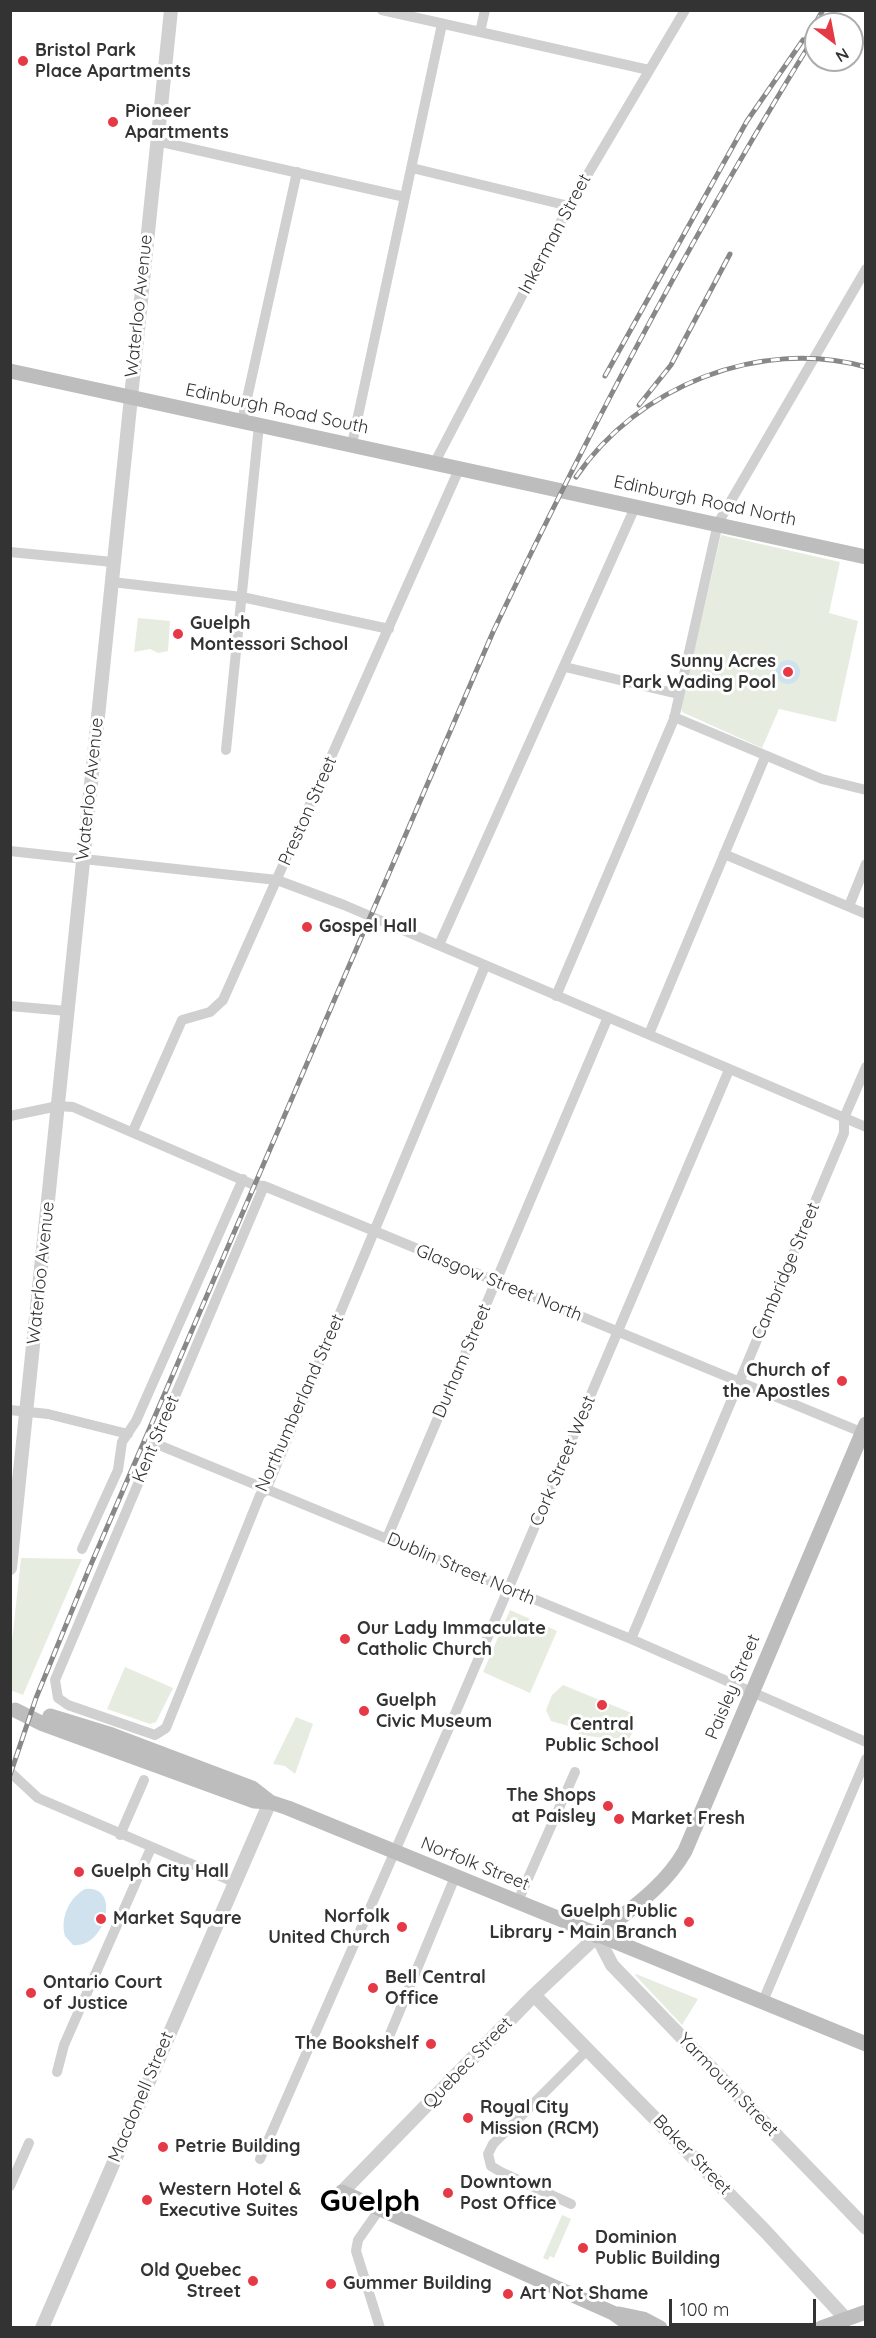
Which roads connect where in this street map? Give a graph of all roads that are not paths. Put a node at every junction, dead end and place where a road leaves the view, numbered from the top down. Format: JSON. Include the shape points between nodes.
{"nodes":[{"id":1,"x":171,"y":10,"type":"edge"},
{"id":2,"x":382,"y":10,"type":"edge"},
{"id":3,"x":484,"y":10,"type":"edge"},
{"id":4,"x":686,"y":10,"type":"edge"},
{"id":5,"x":442,"y":24,"type":"junction"},
{"id":6,"x":480,"y":32,"type":"junction"},
{"id":7,"x":649,"y":70,"type":"junction"},
{"id":8,"x":157,"y":141,"type":"junction"},
{"id":9,"x":412,"y":168,"type":"junction"},
{"id":10,"x":297,"y":172,"type":"junction"},
{"id":11,"x":405,"y":197,"type":"junction"},
{"id":12,"x":569,"y":206,"type":"junction"},
{"id":13,"x":866,"y":269,"type":"edge"},
{"id":14,"x":10,"y":371,"type":"edge"},
{"id":15,"x":130,"y":398,"type":"junction"},
{"id":16,"x":242,"y":421,"type":"junction"},
{"id":17,"x":259,"y":425,"type":"junction"},
{"id":18,"x":352,"y":444,"type":"junction"},
{"id":19,"x":435,"y":462,"type":"junction"},
{"id":20,"x":460,"y":468,"type":"junction"},
{"id":21,"x":536,"y":484,"type":"joint"},
{"id":22,"x":636,"y":505,"type":"junction"},
{"id":23,"x":718,"y":523,"type":"junction"},
{"id":24,"x":10,"y":552,"type":"edge"},
{"id":25,"x":866,"y":557,"type":"edge"},
{"id":26,"x":113,"y":562,"type":"junction"},
{"id":27,"x":112,"y":582,"type":"junction"},
{"id":28,"x":242,"y":597,"type":"junction"},
{"id":29,"x":389,"y":629,"type":"junction"},
{"id":30,"x":565,"y":667,"type":"junction"},
{"id":31,"x":678,"y":694,"type":"junction"},
{"id":32,"x":674,"y":717,"type":"junction"},
{"id":33,"x":226,"y":750,"type":"dead end"},
{"id":34,"x":765,"y":757,"type":"junction"},
{"id":35,"x":866,"y":790,"type":"edge"},
{"id":36,"x":10,"y":852,"type":"edge"},
{"id":37,"x":724,"y":854,"type":"junction"},
{"id":38,"x":82,"y":860,"type":"junction"},
{"id":39,"x":866,"y":864,"type":"edge"},
{"id":40,"x":278,"y":880,"type":"junction"},
{"id":41,"x":849,"y":906,"type":"junction"},
{"id":42,"x":866,"y":914,"type":"edge"},
{"id":43,"x":439,"y":945,"type":"junction"},
{"id":44,"x":485,"y":966,"type":"junction"},
{"id":45,"x":556,"y":996,"type":"junction"},
{"id":46,"x":10,"y":1006,"type":"edge"},
{"id":47,"x":67,"y":1011,"type":"junction"},
{"id":48,"x":608,"y":1017,"type":"junction"},
{"id":49,"x":649,"y":1035,"type":"junction"},
{"id":50,"x":866,"y":1067,"type":"edge"},
{"id":51,"x":729,"y":1070,"type":"junction"},
{"id":52,"x":58,"y":1106,"type":"junction"},
{"id":53,"x":10,"y":1116,"type":"edge"},
{"id":54,"x":844,"y":1118,"type":"junction"},
{"id":55,"x":866,"y":1127,"type":"edge"},
{"id":56,"x":133,"y":1131,"type":"junction"},
{"id":57,"x":243,"y":1179,"type":"junction"},
{"id":58,"x":264,"y":1186,"type":"junction"},
{"id":59,"x":374,"y":1231,"type":"junction"},
{"id":60,"x":495,"y":1281,"type":"junction"},
{"id":61,"x":618,"y":1332,"type":"junction"},
{"id":62,"x":738,"y":1382,"type":"junction"},
{"id":63,"x":10,"y":1410,"type":"edge"},
{"id":64,"x":26,"y":1410,"type":"junction"},
{"id":65,"x":864,"y":1430,"type":"edge"},
{"id":66,"x":128,"y":1434,"type":"junction"},
{"id":67,"x":154,"y":1443,"type":"junction"},
{"id":68,"x":266,"y":1490,"type":"junction"},
{"id":69,"x":387,"y":1538,"type":"junction"},
{"id":70,"x":82,"y":1549,"type":"dead end"},
{"id":71,"x":10,"y":1568,"type":"edge"},
{"id":72,"x":508,"y":1590,"type":"junction"},
{"id":73,"x":631,"y":1639,"type":"junction"},
{"id":74,"x":752,"y":1693,"type":"junction"},
{"id":75,"x":56,"y":1694,"type":"joint"},
{"id":76,"x":13,"y":1710,"type":"edge"},
{"id":77,"x":866,"y":1742,"type":"edge"},
{"id":78,"x":866,"y":1759,"type":"edge"},
{"id":79,"x":10,"y":1772,"type":"edge"},
{"id":80,"x":575,"y":1772,"type":"dead end"},
{"id":81,"x":144,"y":1779,"type":"dead end"},
{"id":82,"x":270,"y":1802,"type":"junction"},
{"id":83,"x":115,"y":1832,"type":"junction"},
{"id":84,"x":151,"y":1848,"type":"junction"},
{"id":85,"x":395,"y":1852,"type":"junction"},
{"id":86,"x":455,"y":1877,"type":"junction"},
{"id":87,"x":236,"y":1883,"type":"junction"},
{"id":88,"x":518,"y":1901,"type":"junction"},
{"id":89,"x":597,"y":1936,"type":"junction"},
{"id":90,"x":534,"y":1995,"type":"junction"},
{"id":91,"x":763,"y":2001,"type":"junction"},
{"id":92,"x":388,"y":2038,"type":"dead end"},
{"id":93,"x":866,"y":2044,"type":"edge"},
{"id":94,"x":588,"y":2049,"type":"junction"},
{"id":95,"x":57,"y":2072,"type":"dead end"},
{"id":96,"x":29,"y":2143,"type":"dead end"},
{"id":97,"x":260,"y":2159,"type":"dead end"},
{"id":98,"x":10,"y":2186,"type":"edge"},
{"id":99,"x":342,"y":2192,"type":"joint"},
{"id":100,"x":571,"y":2204,"type":"dead end"},
{"id":101,"x":379,"y":2210,"type":"junction"},
{"id":102,"x":866,"y":2228,"type":"edge"},
{"id":103,"x":866,"y":2312,"type":"edge"},
{"id":104,"x":613,"y":2313,"type":"junction"},
{"id":105,"x":846,"y":2319,"type":"junction"},
{"id":106,"x":42,"y":2328,"type":"edge"},
{"id":107,"x":380,"y":2328,"type":"edge"},
{"id":108,"x":634,"y":2328,"type":"edge"},
{"id":109,"x":660,"y":2328,"type":"edge"},
{"id":110,"x":821,"y":2328,"type":"edge"}],
"edges":[{"from":1,"to":8,"type":"street","name":"Waterloo Avenue"},
{"from":2,"to":5,"type":"street"},
{"from":3,"to":6,"type":"street"},
{"from":4,"to":7,"type":"street","name":"Inkerman Street"},
{"from":5,"to":6,"type":"street"},
{"from":5,"to":9,"type":"street"},
{"from":6,"to":7,"type":"street"},
{"from":7,"to":12,"type":"street","name":"Inkerman Street"},
{"from":8,"to":10,"type":"street"},
{"from":8,"to":15,"type":"street","name":"Waterloo Avenue"},
{"from":9,"to":11,"type":"street"},
{"from":9,"to":12,"type":"street"},
{"from":10,"to":11,"type":"street"},
{"from":10,"to":16,"type":"street"},
{"from":11,"to":18,"type":"street"},
{"from":12,"to":19,"type":"street","name":"Inkerman Street"},
{"from":13,"to":23,"type":"street"},
{"from":14,"to":15,"type":"main road","name":"Edinburgh Road South"},
{"from":15,"to":16,"type":"main road","name":"Edinburgh Road South"},
{"from":15,"to":26,"type":"street","name":"Waterloo Avenue"},
{"from":16,"to":17,"type":"main road","name":"Edinburgh Road South"},
{"from":17,"to":18,"type":"main road","name":"Edinburgh Road South"},
{"from":17,"to":28,"type":"street"},
{"from":18,"to":19,"type":"main road","name":"Edinburgh Road South"},
{"from":19,"to":20,"type":"main road","name":"Edinburgh Road South"},
{"from":20,"to":21,"type":"main road","name":"Edinburgh Road South"},
{"from":20,"to":29,"type":"street","name":"Preston Street"},
{"from":21,"to":22,"type":"main road","name":"Edinburgh Road North"},
{"from":22,"to":23,"type":"main road","name":"Edinburgh Road North"},
{"from":22,"to":30,"type":"street"},
{"from":23,"to":25,"type":"main road","name":"Edinburgh Road North"},
{"from":23,"to":31,"type":"street"},
{"from":24,"to":26,"type":"street"},
{"from":26,"to":27,"type":"street","name":"Waterloo Avenue"},
{"from":27,"to":28,"type":"street"},
{"from":27,"to":38,"type":"street","name":"Waterloo Avenue"},
{"from":28,"to":29,"type":"street"},
{"from":28,"to":33,"type":"street"},
{"from":29,"to":40,"type":"street","name":"Preston Street"},
{"from":30,"to":31,"type":"street"},
{"from":30,"to":43,"type":"street"},
{"from":31,"to":32,"type":"street"},
{"from":32,"to":34,"type":"street"},
{"from":32,"to":45,"type":"street"},
{"from":34,"to":35,"type":"street","via":[[821,779]]},
{"from":34,"to":37,"type":"street"},
{"from":36,"to":38,"type":"street"},
{"from":37,"to":41,"type":"street"},
{"from":37,"to":49,"type":"street"},
{"from":38,"to":40,"type":"street"},
{"from":38,"to":47,"type":"street","name":"Waterloo Avenue"},
{"from":39,"to":41,"type":"street"},
{"from":40,"to":43,"type":"street"},
{"from":40,"to":56,"type":"street","name":"Preston Street","via":[[223,1000],[210,1012],[188,1016],[178,1026]]},
{"from":41,"to":42,"type":"street"},
{"from":43,"to":44,"type":"street"},
{"from":44,"to":45,"type":"street"},
{"from":44,"to":59,"type":"street","name":"Northumberland Street"},
{"from":45,"to":48,"type":"street"},
{"from":46,"to":47,"type":"street"},
{"from":47,"to":52,"type":"street","name":"Waterloo Avenue"},
{"from":48,"to":49,"type":"street"},
{"from":48,"to":60,"type":"street","name":"Durham Street"},
{"from":49,"to":51,"type":"street"},
{"from":50,"to":54,"type":"street","name":"Cambridge Street"},
{"from":51,"to":54,"type":"street"},
{"from":51,"to":61,"type":"street","name":"Cork Street West"},
{"from":52,"to":53,"type":"street"},
{"from":52,"to":56,"type":"street","name":"Glasgow Street North","via":[[73,1107]]},
{"from":52,"to":64,"type":"street","name":"Waterloo Avenue"},
{"from":54,"to":55,"type":"street"},
{"from":54,"to":62,"type":"street","name":"Cambridge Street","via":[[844,1133]]},
{"from":56,"to":57,"type":"street","name":"Glasgow Street North"},
{"from":57,"to":58,"type":"street","name":"Glasgow Street North"},
{"from":57,"to":66,"type":"street","name":"Kent Street"},
{"from":58,"to":59,"type":"street","name":"Glasgow Street North"},
{"from":58,"to":67,"type":"street","name":"Kent Street"},
{"from":59,"to":60,"type":"street","name":"Glasgow Street North"},
{"from":59,"to":68,"type":"street","name":"Northumberland Street"},
{"from":60,"to":61,"type":"street","name":"Glasgow Street North"},
{"from":60,"to":69,"type":"street","name":"Durham Street"},
{"from":61,"to":62,"type":"street","name":"Glasgow Street North"},
{"from":61,"to":72,"type":"street","name":"Cork Street West"},
{"from":62,"to":65,"type":"street","name":"Glasgow Street North"},
{"from":62,"to":73,"type":"street","name":"Cambridge Street"},
{"from":63,"to":64,"type":"street"},
{"from":64,"to":66,"type":"street"},
{"from":64,"to":71,"type":"street","name":"Waterloo Avenue"},
{"from":65,"to":74,"type":"main road","name":"Paisley Street"},
{"from":66,"to":70,"type":"street","name":"Kent Street","via":[[122,1442],[118,1470]]},
{"from":67,"to":68,"type":"street","name":"Dublin Street North"},
{"from":67,"to":75,"type":"street","name":"Kent Street","via":[[55,1680]]},
{"from":68,"to":69,"type":"street","name":"Dublin Street North"},
{"from":68,"to":75,"type":"street","name":"Northumberland Street","via":[[260,1495],[166,1728],[155,1735],[75,1708]]},
{"from":69,"to":72,"type":"street","name":"Dublin Street North"},
{"from":72,"to":73,"type":"street","name":"Dublin Street North"},
{"from":72,"to":85,"type":"street","name":"Cork Street West"},
{"from":73,"to":74,"type":"street","name":"Dublin Street North"},
{"from":74,"to":77,"type":"street","name":"Dublin Street North"},
{"from":74,"to":89,"type":"main road","name":"Paisley Street","via":[[676,1867],[658,1887]]},
{"from":76,"to":82,"type":"main road","name":"Norfolk Street","via":[[254,1801]]},
{"from":78,"to":91,"type":"street"},
{"from":79,"to":83,"type":"street","via":[[38,1798]]},
{"from":80,"to":88,"type":"street"},
{"from":81,"to":83,"type":"street"},
{"from":82,"to":85,"type":"main road","name":"Norfolk Street"},
{"from":82,"to":87,"type":"street","name":"Macdonell Street"},
{"from":83,"to":84,"type":"street"},
{"from":84,"to":87,"type":"street"},
{"from":84,"to":95,"type":"street","via":[[64,2045]]},
{"from":85,"to":86,"type":"main road","name":"Norfolk Street"},
{"from":85,"to":97,"type":"street","name":"Cork Street West"},
{"from":86,"to":88,"type":"main road","name":"Norfolk Street"},
{"from":86,"to":92,"type":"street"},
{"from":87,"to":106,"type":"street","name":"Macdonell Street"},
{"from":88,"to":89,"type":"main road","name":"Norfolk Street"},
{"from":89,"to":90,"type":"street","name":"Quebec Street"},
{"from":89,"to":91,"type":"main road","name":"Norfolk Street"},
{"from":89,"to":102,"type":"street","name":"Yarmouth Street","via":[[612,1965]]},
{"from":90,"to":94,"type":"street","name":"Baker Street"},
{"from":90,"to":99,"type":"street","name":"Quebec Street"},
{"from":91,"to":93,"type":"main road","name":"Norfolk Street"},
{"from":94,"to":100,"type":"street","via":[[493,2144],[488,2154],[491,2166]]},
{"from":94,"to":105,"type":"street","name":"Baker Street"},
{"from":96,"to":98,"type":"street"},
{"from":99,"to":101,"type":"main road"},
{"from":101,"to":104,"type":"main road"},
{"from":101,"to":107,"type":"street","via":[[358,2240],[356,2251]]},
{"from":103,"to":105,"type":"main road"},
{"from":104,"to":108,"type":"main road"},
{"from":104,"to":109,"type":"main road","via":[[643,2319]]},
{"from":105,"to":110,"type":"main road"}]}
